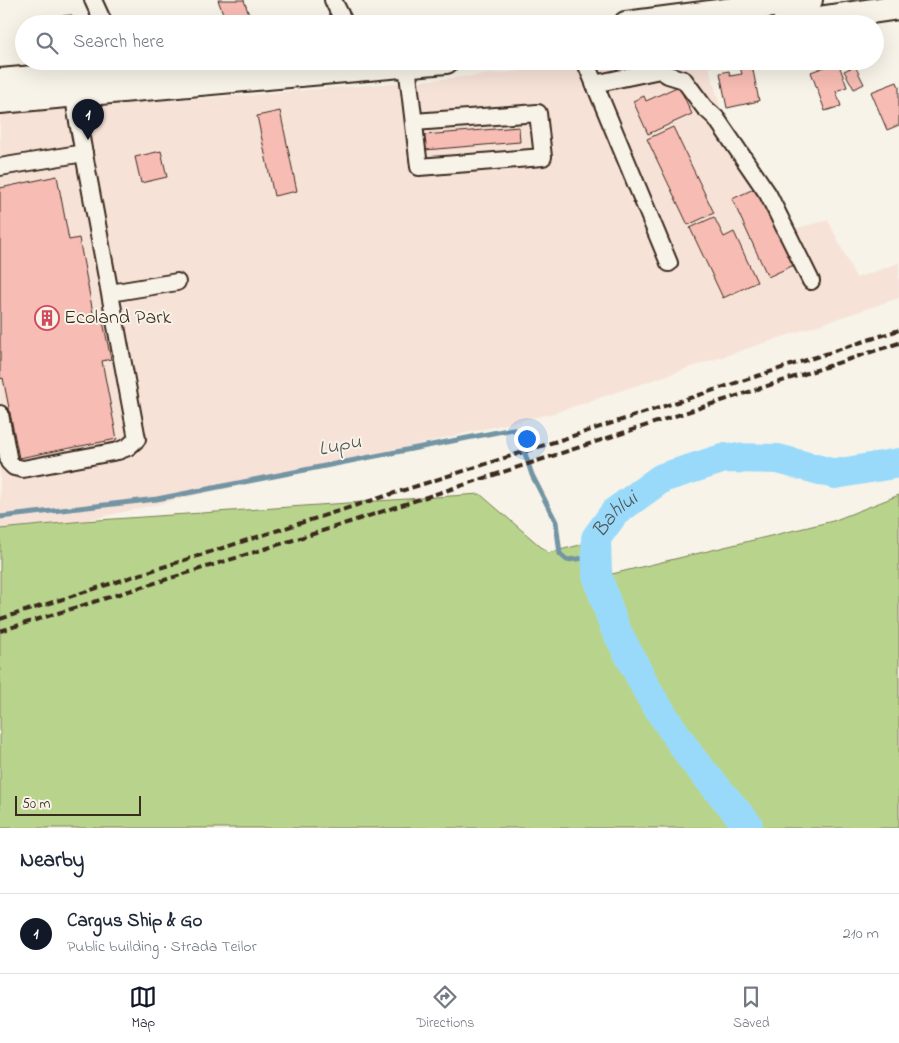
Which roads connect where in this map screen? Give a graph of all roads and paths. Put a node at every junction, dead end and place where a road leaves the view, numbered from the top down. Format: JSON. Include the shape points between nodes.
{"nodes":[{"id":1,"x":93,"y":0,"type":"edge"},
{"id":2,"x":333,"y":0,"type":"edge"},
{"id":3,"x":810,"y":0,"type":"edge"},
{"id":4,"x":740,"y":5,"type":"edge"},
{"id":5,"x":899,"y":7,"type":"edge"},
{"id":6,"x":100,"y":15,"type":"edge"},
{"id":7,"x":340,"y":15,"type":"edge"},
{"id":8,"x":680,"y":15,"type":"edge"},
{"id":9,"x":845,"y":15,"type":"edge"},
{"id":10,"x":90,"y":70,"type":"edge"},
{"id":11,"x":350,"y":70,"type":"edge"},
{"id":12,"x":408,"y":70,"type":"edge"},
{"id":13,"x":589,"y":70,"type":"edge"},
{"id":14,"x":642,"y":70,"type":"edge"},
{"id":15,"x":663,"y":70,"type":"edge"},
{"id":16,"x":0,"y":81,"type":"edge"},
{"id":17,"x":594,"y":84,"type":"junction"},
{"id":18,"x":74,"y":94,"type":"junction"},
{"id":19,"x":0,"y":101,"type":"edge"},
{"id":20,"x":414,"y":122,"type":"junction"},
{"id":21,"x":84,"y":154,"type":"junction"},
{"id":22,"x":0,"y":168,"type":"edge"},
{"id":23,"x":670,"y":263,"type":"dead end"},
{"id":24,"x":811,"y":281,"type":"dead end"},
{"id":25,"x":177,"y":282,"type":"dead end"},
{"id":26,"x":110,"y":293,"type":"junction"},
{"id":27,"x":0,"y":414,"type":"edge"}],
"edges":[{"from":1,"to":6,"type":"street"},
{"from":2,"to":7,"type":"street"},
{"from":3,"to":4,"type":"highway"},
{"from":4,"to":8,"type":"highway"},
{"from":5,"to":9,"type":"highway"},
{"from":10,"to":16,"type":"highway"},
{"from":11,"to":18,"type":"highway"},
{"from":12,"to":20,"type":"street"},
{"from":13,"to":17,"type":"street"},
{"from":14,"to":17,"type":"street"},
{"from":15,"to":24,"type":"street","via":[[668,76],[684,80],[716,118],[768,194]]},
{"from":17,"to":23,"type":"street"},
{"from":18,"to":19,"type":"highway"},
{"from":18,"to":21,"type":"street"},
{"from":20,"to":20,"type":"street","via":[[419,167],[543,158],[538,113]]},
{"from":21,"to":22,"type":"street"},
{"from":21,"to":26,"type":"street"},
{"from":25,"to":26,"type":"street"},
{"from":26,"to":27,"type":"street","via":[[137,439],[118,451],[23,469],[9,462]]}]}
